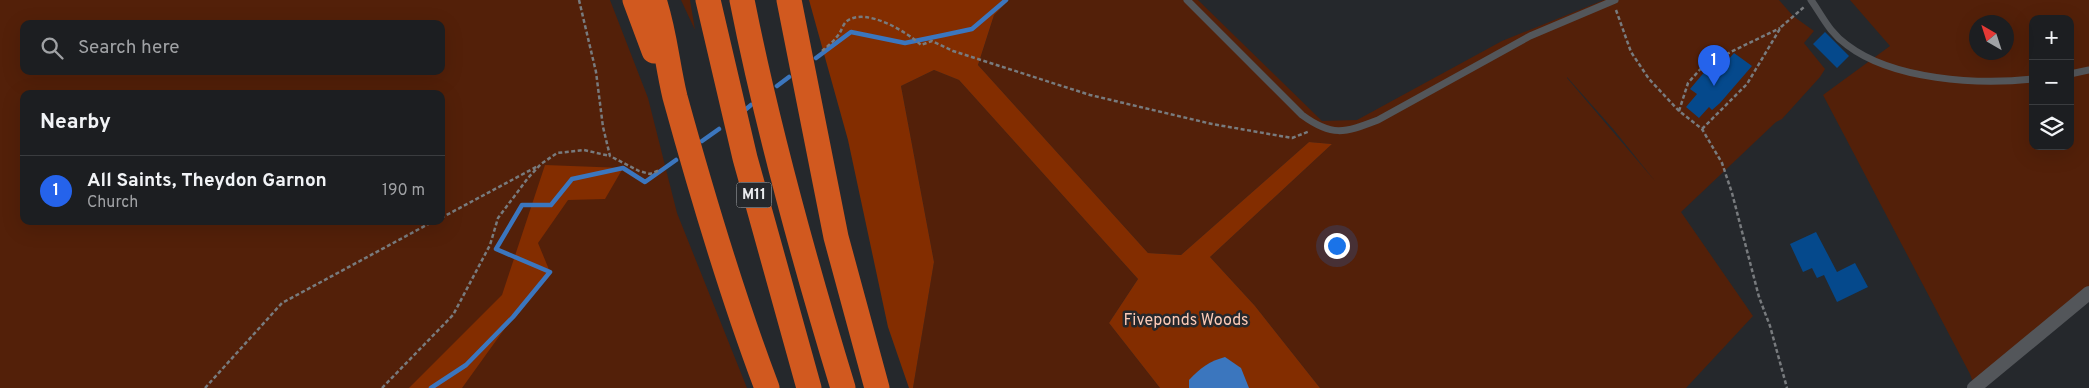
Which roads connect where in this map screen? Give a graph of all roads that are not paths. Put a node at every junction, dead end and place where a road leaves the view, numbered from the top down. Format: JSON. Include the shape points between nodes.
{"nodes":[{"id":1,"x":636,"y":0,"type":"edge"},
{"id":2,"x":654,"y":0,"type":"edge"},
{"id":3,"x":708,"y":0,"type":"edge"},
{"id":4,"x":742,"y":0,"type":"edge"},
{"id":5,"x":789,"y":0,"type":"edge"},
{"id":6,"x":1187,"y":0,"type":"edge"},
{"id":7,"x":1614,"y":0,"type":"edge"},
{"id":8,"x":1812,"y":0,"type":"edge"},
{"id":9,"x":2089,"y":70,"type":"edge"},
{"id":10,"x":2074,"y":73,"type":"edge"},
{"id":11,"x":2029,"y":79,"type":"edge"},
{"id":12,"x":674,"y":94,"type":"junction"},
{"id":13,"x":2089,"y":293,"type":"edge"},
{"id":14,"x":767,"y":388,"type":"edge"},
{"id":15,"x":809,"y":388,"type":"edge"},
{"id":16,"x":843,"y":388,"type":"edge"},
{"id":17,"x":877,"y":388,"type":"edge"},
{"id":18,"x":1974,"y":388,"type":"edge"}],
"edges":[{"from":1,"to":12,"type":"highway","via":[[649,39]]},
{"from":2,"to":12,"type":"highway","via":[[663,27]]},
{"from":3,"to":15,"type":"highway","number":"M11","via":[[745,158]]},
{"from":4,"to":16,"type":"highway","number":"M11","via":[[798,233]]},
{"from":5,"to":17,"type":"highway","via":[[836,237]]},
{"from":6,"to":7,"type":"lane","via":[[1302,115],[1317,126],[1339,131],[1378,120],[1530,36]]},
{"from":8,"to":11,"type":"lane","via":[[1827,27],[1846,45],[1890,66],[1964,80]]},
{"from":9,"to":10,"type":"lane"},
{"from":12,"to":14,"type":"highway","via":[[728,276]]},
{"from":13,"to":18,"type":"street"}]}
